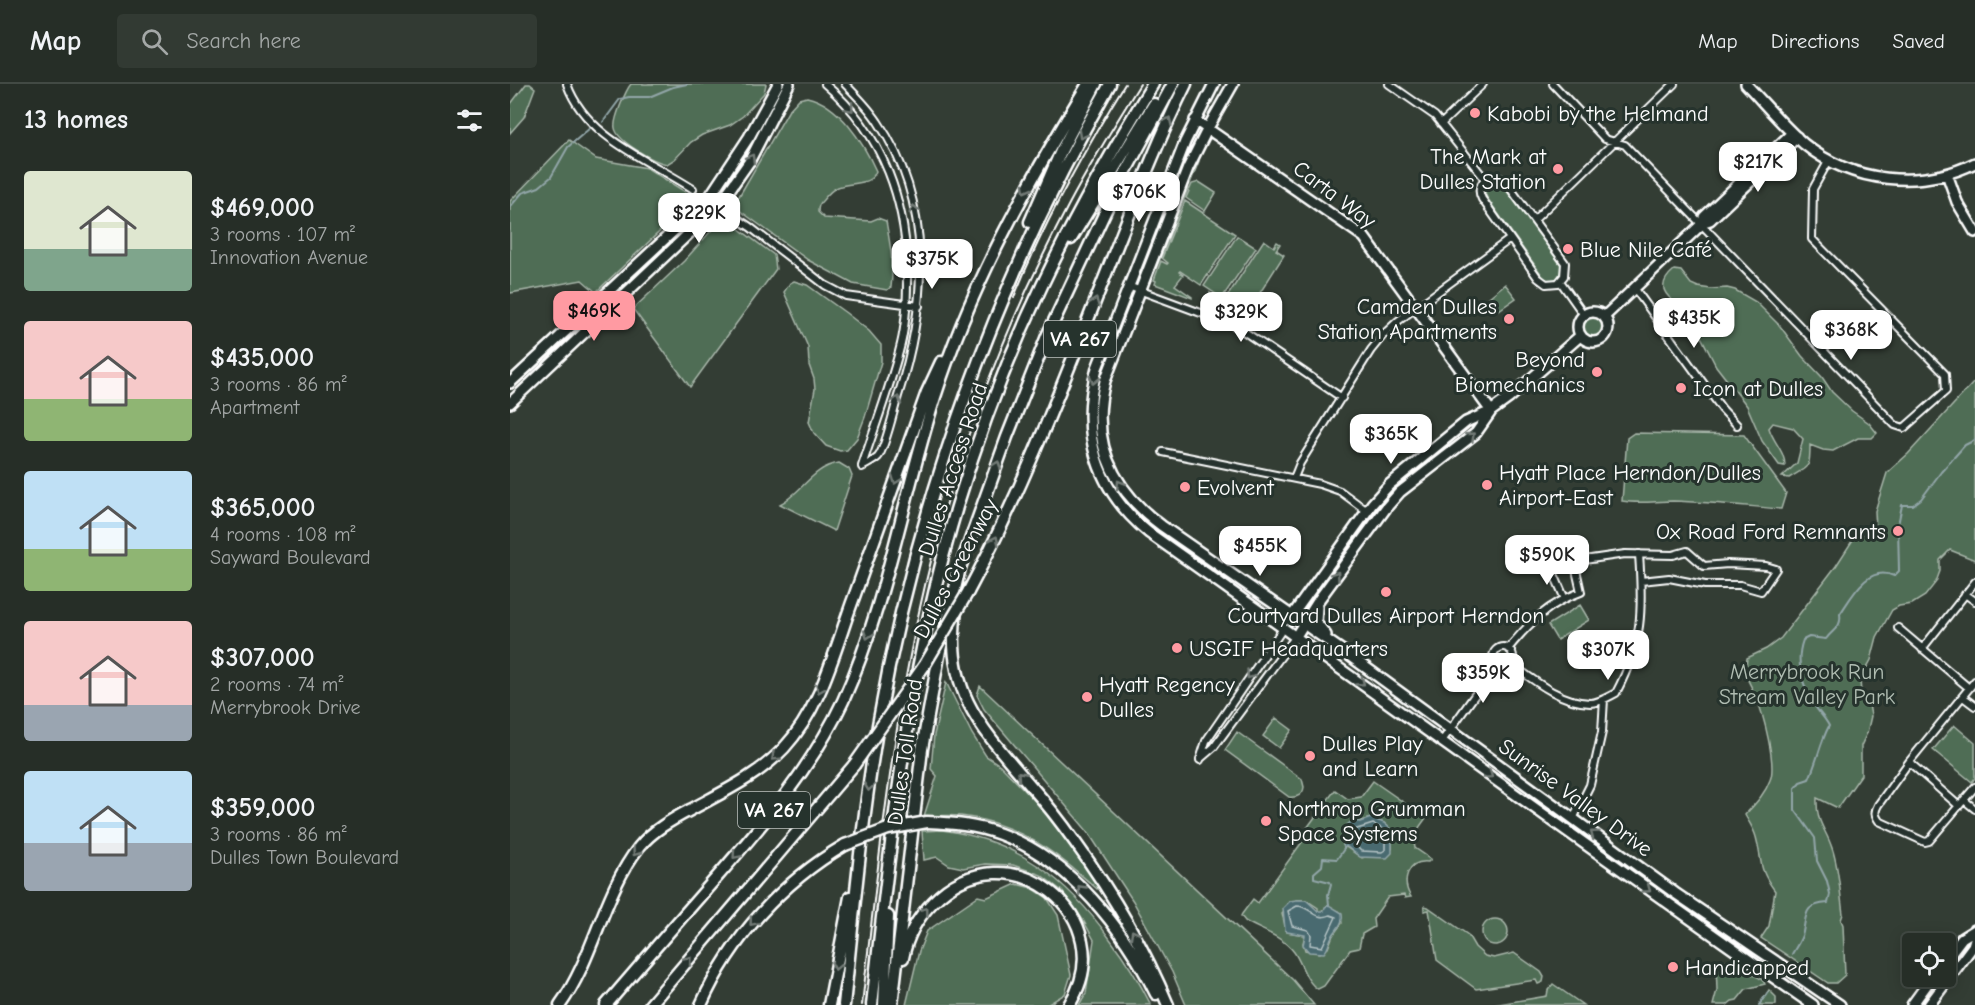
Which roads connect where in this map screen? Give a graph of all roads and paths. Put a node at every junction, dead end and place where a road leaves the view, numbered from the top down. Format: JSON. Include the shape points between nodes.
{"nodes":[{"id":1,"x":567,"y":84,"type":"edge"},
{"id":2,"x":778,"y":84,"type":"edge"},
{"id":3,"x":789,"y":84,"type":"edge"},
{"id":4,"x":825,"y":84,"type":"edge"},
{"id":5,"x":845,"y":84,"type":"edge"},
{"id":6,"x":1088,"y":84,"type":"edge"},
{"id":7,"x":1096,"y":84,"type":"edge"},
{"id":8,"x":1110,"y":84,"type":"edge"},
{"id":9,"x":1153,"y":84,"type":"edge"},
{"id":10,"x":1166,"y":84,"type":"edge"},
{"id":11,"x":1173,"y":84,"type":"edge"},
{"id":12,"x":1186,"y":84,"type":"edge"},
{"id":13,"x":1214,"y":84,"type":"edge"},
{"id":14,"x":1233,"y":84,"type":"edge"},
{"id":15,"x":1389,"y":84,"type":"edge"},
{"id":16,"x":1483,"y":84,"type":"edge"},
{"id":17,"x":1553,"y":84,"type":"edge"},
{"id":18,"x":1674,"y":84,"type":"edge"},
{"id":19,"x":1746,"y":84,"type":"edge"},
{"id":20,"x":1196,"y":120,"type":"junction"},
{"id":21,"x":1441,"y":124,"type":"junction"},
{"id":22,"x":1208,"y":128,"type":"junction"},
{"id":23,"x":1794,"y":135,"type":"junction"},
{"id":24,"x":1613,"y":144,"type":"junction"},
{"id":25,"x":1829,"y":160,"type":"junction"},
{"id":26,"x":1975,"y":163,"type":"edge"},
{"id":27,"x":1947,"y":174,"type":"junction"},
{"id":28,"x":1485,"y":179,"type":"junction"},
{"id":29,"x":693,"y":189,"type":"dead end"},
{"id":30,"x":708,"y":199,"type":"junction"},
{"id":31,"x":718,"y":206,"type":"junction"},
{"id":32,"x":1534,"y":220,"type":"junction"},
{"id":33,"x":1703,"y":223,"type":"junction"},
{"id":34,"x":1975,"y":232,"type":"edge"},
{"id":35,"x":1510,"y":239,"type":"junction"},
{"id":36,"x":1560,"y":281,"type":"junction"},
{"id":37,"x":1128,"y":286,"type":"junction"},
{"id":38,"x":1635,"y":289,"type":"junction"},
{"id":39,"x":1140,"y":290,"type":"junction"},
{"id":40,"x":906,"y":305,"type":"junction"},
{"id":41,"x":919,"y":306,"type":"junction"},
{"id":42,"x":1418,"y":308,"type":"junction"},
{"id":43,"x":1028,"y":315,"type":"junction"},
{"id":44,"x":1584,"y":315,"type":"junction"},
{"id":45,"x":1604,"y":317,"type":"junction"},
{"id":46,"x":959,"y":330,"type":"junction"},
{"id":47,"x":1580,"y":336,"type":"junction"},
{"id":48,"x":978,"y":366,"type":"junction"},
{"id":49,"x":510,"y":383,"type":"edge"},
{"id":50,"x":1342,"y":398,"type":"junction"},
{"id":51,"x":510,"y":403,"type":"edge"},
{"id":52,"x":1491,"y":411,"type":"junction"},
{"id":53,"x":1737,"y":425,"type":"dead end"},
{"id":54,"x":1162,"y":452,"type":"dead end"},
{"id":55,"x":1294,"y":478,"type":"junction"},
{"id":56,"x":1366,"y":511,"type":"junction"},
{"id":57,"x":974,"y":532,"type":"junction"},
{"id":58,"x":1639,"y":554,"type":"junction"},
{"id":59,"x":1574,"y":561,"type":"junction"},
{"id":60,"x":1641,"y":580,"type":"junction"},
{"id":61,"x":1975,"y":582,"type":"edge"},
{"id":62,"x":1965,"y":594,"type":"junction"},
{"id":63,"x":1564,"y":597,"type":"junction"},
{"id":64,"x":1320,"y":598,"type":"junction"},
{"id":65,"x":1975,"y":601,"type":"edge"},
{"id":66,"x":1292,"y":615,"type":"junction"},
{"id":67,"x":1303,"y":623,"type":"junction"},
{"id":68,"x":1284,"y":627,"type":"junction"},
{"id":69,"x":1898,"y":628,"type":"dead end"},
{"id":70,"x":1296,"y":636,"type":"junction"},
{"id":71,"x":1922,"y":648,"type":"junction"},
{"id":72,"x":1508,"y":649,"type":"junction"},
{"id":73,"x":1350,"y":656,"type":"junction"},
{"id":74,"x":1510,"y":663,"type":"junction"},
{"id":75,"x":1497,"y":664,"type":"junction"},
{"id":76,"x":1975,"y":681,"type":"edge"},
{"id":77,"x":1969,"y":688,"type":"junction"},
{"id":78,"x":1963,"y":697,"type":"junction"},
{"id":79,"x":1604,"y":699,"type":"junction"},
{"id":80,"x":1975,"y":706,"type":"edge"},
{"id":81,"x":1449,"y":728,"type":"junction"},
{"id":82,"x":1442,"y":741,"type":"junction"},
{"id":83,"x":1909,"y":762,"type":"junction"},
{"id":84,"x":1975,"y":787,"type":"edge"},
{"id":85,"x":1964,"y":800,"type":"junction"},
{"id":86,"x":896,"y":802,"type":"junction"},
{"id":87,"x":1959,"y":806,"type":"junction"},
{"id":88,"x":1975,"y":809,"type":"edge"},
{"id":89,"x":1573,"y":819,"type":"junction"},
{"id":90,"x":864,"y":826,"type":"junction"},
{"id":91,"x":1975,"y":930,"type":"edge"},
{"id":92,"x":1975,"y":939,"type":"edge"},
{"id":93,"x":1956,"y":946,"type":"edge"},
{"id":94,"x":1925,"y":987,"type":"edge"},
{"id":95,"x":560,"y":1005,"type":"edge"},
{"id":96,"x":606,"y":1005,"type":"edge"},
{"id":97,"x":650,"y":1005,"type":"edge"},
{"id":98,"x":701,"y":1005,"type":"edge"},
{"id":99,"x":829,"y":1005,"type":"edge"},
{"id":100,"x":844,"y":1005,"type":"edge"},
{"id":101,"x":872,"y":1005,"type":"edge"},
{"id":102,"x":884,"y":1005,"type":"edge"},
{"id":103,"x":894,"y":1005,"type":"edge"},
{"id":104,"x":1069,"y":1005,"type":"edge"},
{"id":105,"x":1162,"y":1005,"type":"edge"},
{"id":106,"x":1168,"y":1005,"type":"edge"},
{"id":107,"x":1813,"y":1005,"type":"edge"},
{"id":108,"x":1840,"y":1005,"type":"edge"},
{"id":109,"x":1912,"y":1005,"type":"edge"},
{"id":110,"x":1929,"y":1005,"type":"edge"}],
"edges":[{"from":1,"to":29,"type":"street","via":[[599,129]]},
{"from":2,"to":30,"type":"street"},
{"from":31,"to":3,"type":"street","one_way":true,"via":[[749,162]]},
{"from":4,"to":40,"type":"street","one_way":true,"via":[[871,135],[891,177],[906,237]]},
{"from":41,"to":5,"type":"street","one_way":true,"via":[[918,223],[905,176],[882,128]]},
{"from":6,"to":46,"type":"highway","number":"VA 267","one_way":true,"via":[[1018,202]]},
{"from":7,"to":48,"type":"highway","via":[[1030,222],[988,323]]},
{"from":8,"to":48,"type":"highway","name":"Dulles Access Road","one_way":true,"via":[[1045,207]]},
{"from":9,"to":43,"type":"highway","name":"Dulles Access Road","via":[[1077,212]]},
{"from":10,"to":43,"type":"highway"},
{"from":57,"to":11,"type":"highway","name":"Dulles Toll Road","one_way":true,"via":[[1025,390],[1061,305],[1114,193]]},
{"from":97,"to":12,"type":"highway","name":"Dulles Greenway","number":"VA 267","one_way":true,"bridge":true,"via":[[854,765],[911,686],[968,592],[1033,457],[1147,169]]},
{"from":13,"to":20,"type":"street","name":"Sunrise Valley Drive"},
{"from":14,"to":22,"type":"street","name":"Sunrise Valley Drive"},
{"from":15,"to":21,"type":"street"},
{"from":16,"to":21,"type":"street"},
{"from":17,"to":24,"type":"street"},
{"from":18,"to":24,"type":"street"},
{"from":19,"to":23,"type":"street"},
{"from":20,"to":22,"type":"street","name":"Carta Way"},
{"from":20,"to":37,"type":"street","name":"Sunrise Valley Drive"},
{"from":21,"to":28,"type":"street"},
{"from":22,"to":39,"type":"street","name":"Sunrise Valley Drive"},
{"from":22,"to":42,"type":"street","name":"Carta Way","via":[[1364,237]]},
{"from":23,"to":25,"type":"street"},
{"from":23,"to":33,"type":"street"},
{"from":24,"to":32,"type":"street"},
{"from":24,"to":33,"type":"street","via":[[1625,145]]},
{"from":25,"to":27,"type":"street","via":[[1855,171],[1890,178]]},
{"from":25,"to":33,"type":"street","via":[[1813,189],[1812,239],[1945,374],[1946,391],[1904,428],[1895,425]]},
{"from":26,"to":27,"type":"street"},
{"from":27,"to":34,"type":"street","via":[[1957,202]]},
{"from":28,"to":32,"type":"street","via":[[1503,179]]},
{"from":28,"to":35,"type":"street","via":[[1480,195]]},
{"from":30,"to":31,"type":"street"},
{"from":30,"to":49,"type":"street"},
{"from":31,"to":40,"type":"street","via":[[825,285],[846,296]]},
{"from":31,"to":51,"type":"street"},
{"from":32,"to":36,"type":"street","via":[[1565,263],[1566,271]]},
{"from":33,"to":38,"type":"street"},
{"from":35,"to":36,"type":"street","via":[[1541,282],[1551,285]]},
{"from":35,"to":42,"type":"street"},
{"from":36,"to":44,"type":"street"},
{"from":37,"to":39,"type":"street"},
{"from":37,"to":68,"type":"street","name":"Sunrise Valley Drive","one_way":true,"via":[[1096,368],[1090,400],[1092,442],[1103,476],[1118,502],[1141,527]]},
{"from":38,"to":45,"type":"street"},
{"from":38,"to":53,"type":"street"},
{"from":39,"to":50,"type":"street","via":[[1236,326]]},
{"from":66,"to":39,"type":"street","name":"Sunrise Valley Drive","one_way":true,"via":[[1146,514],[1115,476],[1102,437],[1101,397]]},
{"from":40,"to":41,"type":"street"},
{"from":40,"to":41,"type":"street","one_way":true,"via":[[897,359],[862,467],[879,456],[909,362]]},
{"from":42,"to":50,"type":"street","via":[[1384,334]]},
{"from":42,"to":52,"type":"street","name":"Carta Way"},
{"from":43,"to":86,"type":"highway","name":"Dulles Access Road","via":[[991,407],[951,527],[927,625]]},
{"from":44,"to":45,"type":"street","via":[[1597,312]]},
{"from":44,"to":47,"type":"street","via":[[1577,327]]},
{"from":45,"to":47,"type":"street","via":[[1608,326],[1606,336],[1593,343]]},
{"from":46,"to":95,"type":"highway","one_way":true,"via":[[933,377],[827,672],[804,723],[764,767],[645,840],[621,877]]},
{"from":46,"to":96,"type":"highway","number":"VA 267","one_way":true,"via":[[927,424],[868,633],[834,718],[763,824]]},
{"from":47,"to":52,"type":"street"},
{"from":48,"to":90,"type":"highway","name":"Dulles Access Road","one_way":true,"via":[[939,476],[902,603],[876,737]]},
{"from":50,"to":55,"type":"street"},
{"from":52,"to":56,"type":"street","via":[[1466,422],[1389,485]]},
{"from":64,"to":52,"type":"street","one_way":true,"via":[[1393,500],[1476,433]]},
{"from":54,"to":55,"type":"street"},
{"from":55,"to":56,"type":"street","via":[[1340,491]]},
{"from":56,"to":66,"type":"street"},
{"from":57,"to":103,"type":"highway","name":"Dulles Toll Road","via":[[960,568],[930,700],[915,798]]},
{"from":106,"to":57,"type":"highway","one_way":true,"via":[[1137,940],[1101,879],[1051,810],[989,737],[965,696],[955,658],[954,630]]},
{"from":58,"to":59,"type":"street"},
{"from":58,"to":60,"type":"street"},
{"from":58,"to":60,"type":"street","via":[[1672,555],[1687,551],[1704,566],[1776,569],[1761,591],[1740,585],[1705,585],[1669,578]]},
{"from":59,"to":63,"type":"street","via":[[1581,592]]},
{"from":59,"to":63,"type":"street","via":[[1550,565]]},
{"from":60,"to":79,"type":"street","via":[[1641,621],[1633,656],[1616,693]]},
{"from":61,"to":62,"type":"street"},
{"from":62,"to":65,"type":"street"},
{"from":62,"to":71,"type":"street"},
{"from":63,"to":72,"type":"street","via":[[1539,615]]},
{"from":64,"to":67,"type":"street"},
{"from":64,"to":73,"type":"street","via":[[1315,617],[1318,627]]},
{"from":66,"to":67,"type":"street","name":"Sunrise Valley Drive"},
{"from":66,"to":68,"type":"street"},
{"from":67,"to":70,"type":"street"},
{"from":67,"to":73,"type":"street","name":"Sunrise Valley Drive"},
{"from":68,"to":70,"type":"street","name":"Sunrise Valley Drive"},
{"from":68,"to":70,"type":"street","one_way":true,"via":[[1206,741],[1200,760],[1214,747]]},
{"from":69,"to":71,"type":"street"},
{"from":70,"to":82,"type":"street","name":"Sunrise Valley Drive","one_way":true},
{"from":71,"to":77,"type":"street"},
{"from":72,"to":74,"type":"street","via":[[1512,654]]},
{"from":72,"to":75,"type":"street","via":[[1500,647],[1495,651],[1493,660]]},
{"from":73,"to":81,"type":"street","name":"Sunrise Valley Drive"},
{"from":74,"to":75,"type":"street"},
{"from":74,"to":79,"type":"street","via":[[1534,681],[1578,702]]},
{"from":75,"to":81,"type":"street"},
{"from":76,"to":77,"type":"street"},
{"from":77,"to":78,"type":"street"},
{"from":78,"to":80,"type":"street"},
{"from":78,"to":83,"type":"street"},
{"from":79,"to":89,"type":"street","via":[[1602,732],[1590,785]]},
{"from":81,"to":82,"type":"street"},
{"from":81,"to":89,"type":"street","name":"Sunrise Valley Drive"},
{"from":82,"to":107,"type":"street","name":"Sunrise Valley Drive","one_way":true},
{"from":83,"to":87,"type":"street"},
{"from":83,"to":87,"type":"street","via":[[1878,805],[1875,811],[1879,821],[1924,842]]},
{"from":84,"to":85,"type":"street"},
{"from":85,"to":87,"type":"street"},
{"from":85,"to":88,"type":"street"},
{"from":86,"to":101,"type":"highway","name":"Dulles Access Road"},
{"from":86,"to":102,"type":"highway"},
{"from":108,"to":89,"type":"street","name":"Sunrise Valley Drive","one_way":true},
{"from":90,"to":99,"type":"highway","one_way":true},
{"from":90,"to":100,"type":"highway","name":"Dulles Access Road"},
{"from":91,"to":93,"type":"street"},
{"from":92,"to":110,"type":"street"},
{"from":94,"to":109,"type":"street"},
{"from":105,"to":98,"type":"highway","one_way":true,"bridge":true,"via":[[1112,925],[1080,887],[1053,863],[992,831],[927,822],[888,829],[845,845],[800,875],[760,913],[723,963]]},
{"from":103,"to":104,"type":"highway","one_way":true,"via":[[907,942],[924,911],[964,879],[997,872],[1022,876],[1045,887],[1073,918],[1083,956],[1081,977]]}]}
